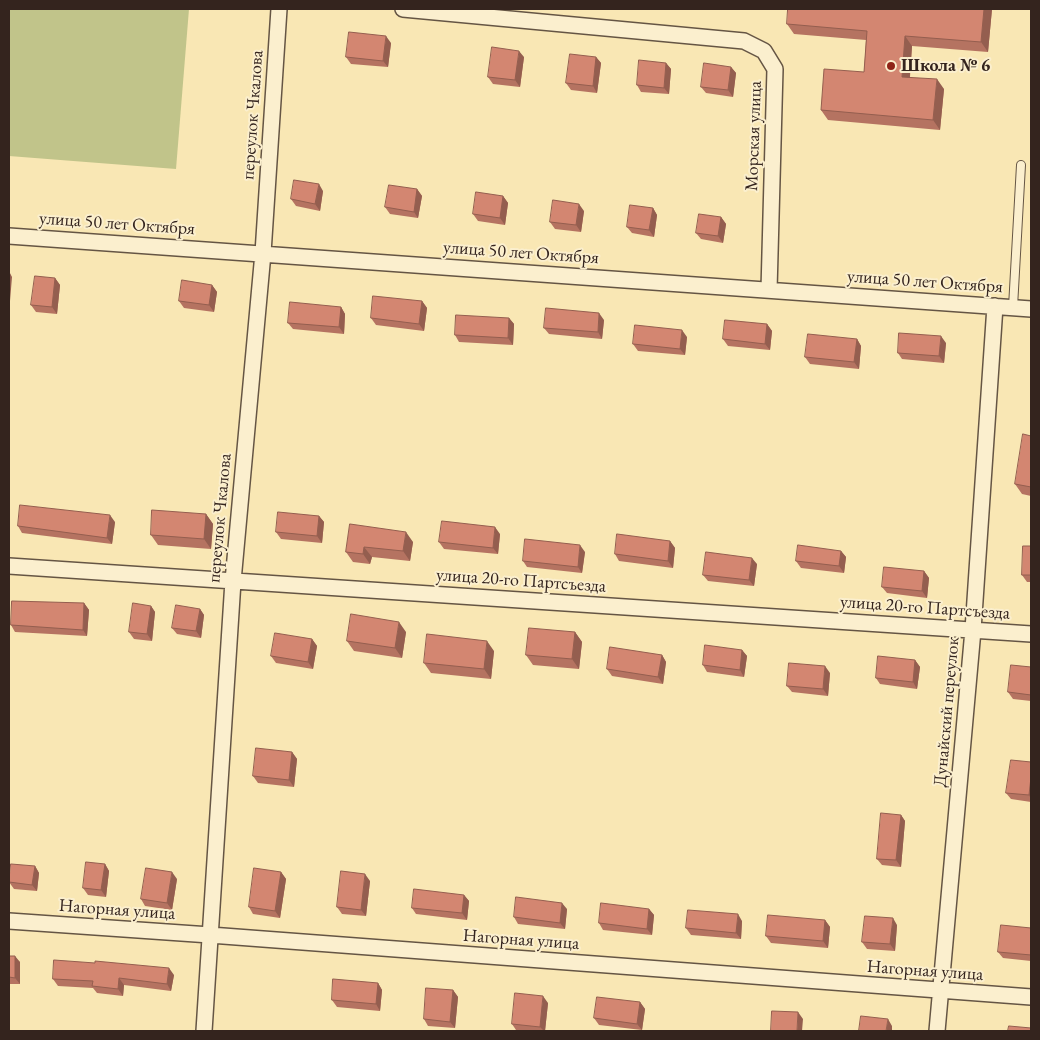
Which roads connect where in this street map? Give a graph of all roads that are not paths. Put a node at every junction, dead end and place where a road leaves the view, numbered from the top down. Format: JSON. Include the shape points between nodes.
{"nodes":[{"id":1,"x":279,"y":9,"type":"edge"},
{"id":2,"x":403,"y":9,"type":"edge"},
{"id":3,"x":1021,"y":165,"type":"dead end"},
{"id":4,"x":9,"y":236,"type":"edge"},
{"id":5,"x":263,"y":253,"type":"junction"},
{"id":6,"x":769,"y":290,"type":"junction"},
{"id":7,"x":996,"y":306,"type":"junction"},
{"id":8,"x":1013,"y":307,"type":"junction"},
{"id":9,"x":1031,"y":309,"type":"edge"},
{"id":10,"x":9,"y":566,"type":"edge"},
{"id":11,"x":233,"y":581,"type":"junction"},
{"id":12,"x":974,"y":630,"type":"junction"},
{"id":13,"x":1031,"y":634,"type":"edge"},
{"id":14,"x":9,"y":921,"type":"edge"},
{"id":15,"x":210,"y":935,"type":"junction"},
{"id":16,"x":940,"y":991,"type":"junction"},
{"id":17,"x":1031,"y":997,"type":"edge"},
{"id":18,"x":204,"y":1031,"type":"edge"},
{"id":19,"x":937,"y":1031,"type":"edge"}],
"edges":[{"from":1,"to":5,"type":"street","name":"переулок Чкалова"},
{"from":2,"to":6,"type":"street","name":"Морская улица","via":[[744,41],[764,51],[775,69]]},
{"from":3,"to":8,"type":"lane"},
{"from":4,"to":5,"type":"street","name":"улица 50 лет Октября"},
{"from":5,"to":6,"type":"street","name":"улица 50 лет Октября"},
{"from":5,"to":11,"type":"street","name":"переулок Чкалова"},
{"from":6,"to":7,"type":"street","name":"улица 50 лет Октября"},
{"from":7,"to":8,"type":"street","name":"улица 50 лет Октября"},
{"from":7,"to":12,"type":"street","name":"Дунайский переулок"},
{"from":8,"to":9,"type":"street","name":"улица 50 лет Октября"},
{"from":10,"to":11,"type":"street","name":"улица 20-го Партсъезда"},
{"from":11,"to":12,"type":"street","name":"улица 20-го Партсъезда"},
{"from":11,"to":15,"type":"street","name":"переулок Чкалова"},
{"from":12,"to":13,"type":"street","name":"улица 20-го Партсъезда"},
{"from":12,"to":16,"type":"street","name":"Дунайский переулок"},
{"from":14,"to":15,"type":"street","name":"Нагорная улица"},
{"from":15,"to":16,"type":"street","name":"Нагорная улица"},
{"from":15,"to":18,"type":"street","name":"переулок Чкалова"},
{"from":16,"to":17,"type":"street","name":"Нагорная улица"},
{"from":16,"to":19,"type":"street","name":"Дунайский переулок"}]}
